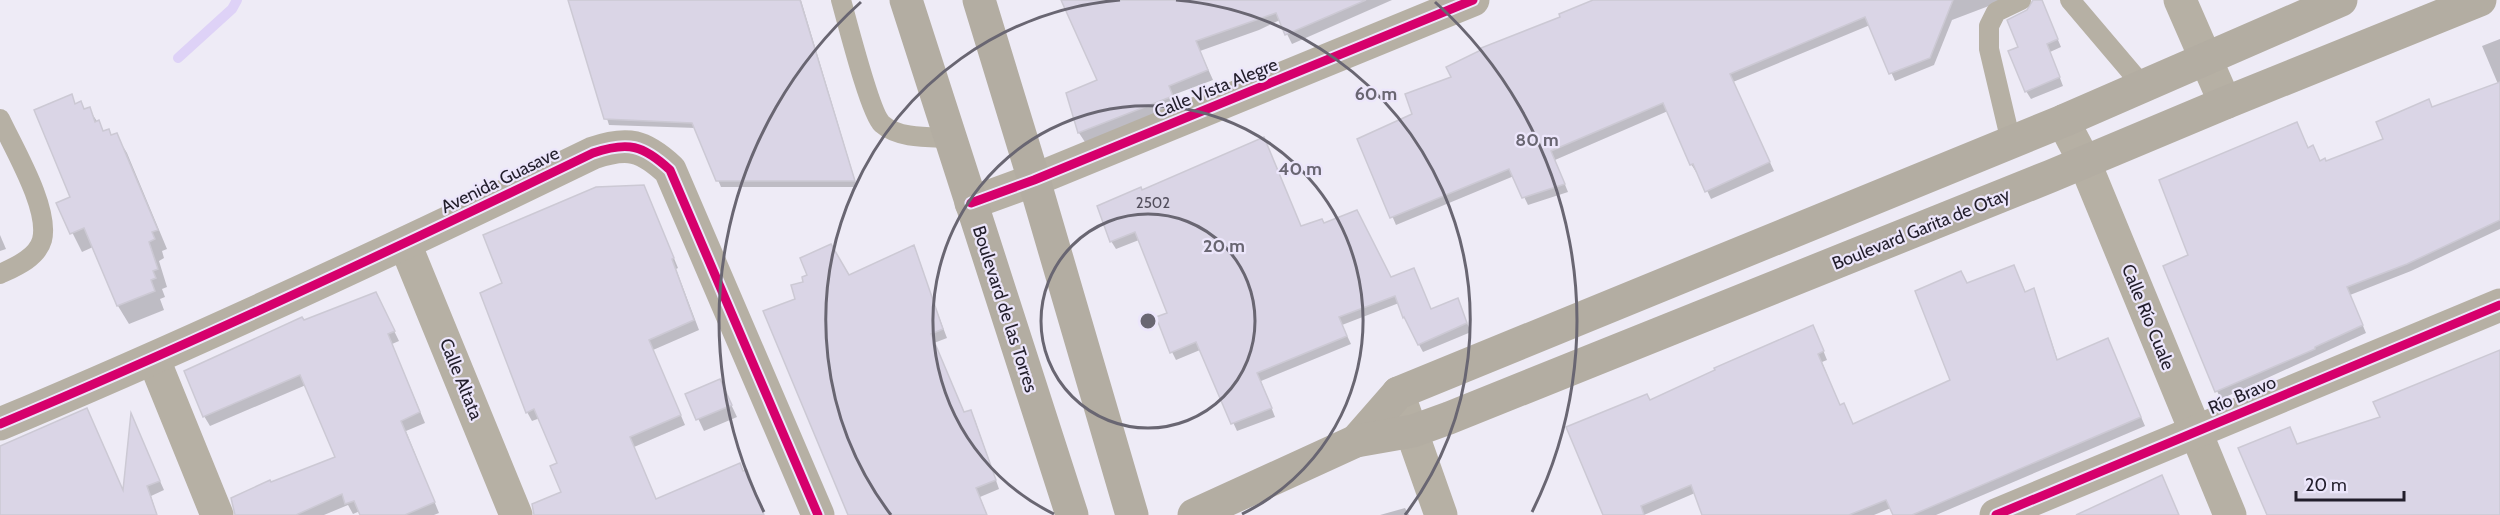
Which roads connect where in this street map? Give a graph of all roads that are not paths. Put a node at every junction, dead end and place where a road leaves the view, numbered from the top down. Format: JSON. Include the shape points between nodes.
{"nodes":[{"id":1,"x":841,"y":0,"type":"edge"},
{"id":2,"x":906,"y":0,"type":"edge"},
{"id":3,"x":979,"y":0,"type":"edge"},
{"id":4,"x":2021,"y":0,"type":"edge"},
{"id":5,"x":2070,"y":0,"type":"edge"},
{"id":6,"x":2181,"y":0,"type":"edge"},
{"id":7,"x":2342,"y":0,"type":"edge"},
{"id":8,"x":2480,"y":0,"type":"edge"},
{"id":9,"x":1465,"y":1,"type":"edge"},
{"id":10,"x":2208,"y":58,"type":"junction"},
{"id":11,"x":2143,"y":86,"type":"junction"},
{"id":12,"x":2225,"y":103,"type":"junction"},
{"id":13,"x":0,"y":119,"type":"edge"},
{"id":14,"x":2063,"y":121,"type":"junction"},
{"id":15,"x":950,"y":138,"type":"junction"},
{"id":16,"x":2011,"y":142,"type":"junction"},
{"id":17,"x":2084,"y":161,"type":"junction"},
{"id":18,"x":1034,"y":180,"type":"junction"},
{"id":19,"x":971,"y":203,"type":"junction"},
{"id":20,"x":405,"y":244,"type":"junction"},
{"id":21,"x":0,"y":274,"type":"edge"},
{"id":22,"x":2500,"y":305,"type":"edge"},
{"id":23,"x":154,"y":360,"type":"junction"},
{"id":24,"x":1398,"y":393,"type":"junction"},
{"id":25,"x":0,"y":424,"type":"edge"},
{"id":26,"x":1413,"y":431,"type":"junction"},
{"id":27,"x":2195,"y":432,"type":"junction"},
{"id":28,"x":1356,"y":441,"type":"junction"},
{"id":29,"x":218,"y":515,"type":"edge"},
{"id":30,"x":516,"y":515,"type":"edge"},
{"id":31,"x":818,"y":515,"type":"edge"},
{"id":32,"x":1072,"y":515,"type":"edge"},
{"id":33,"x":1132,"y":515,"type":"edge"},
{"id":34,"x":1194,"y":515,"type":"edge"},
{"id":35,"x":1441,"y":515,"type":"edge"},
{"id":36,"x":1996,"y":515,"type":"edge"},
{"id":37,"x":2230,"y":515,"type":"edge"}],
"edges":[{"from":1,"to":15,"type":"lane","via":[[872,105],[882,124],[905,135]]},
{"from":2,"to":15,"type":"main road","name":"Boulevard de las Torres"},
{"from":3,"to":18,"type":"main road"},
{"from":4,"to":16,"type":"lane","via":[[1996,12],[1989,26],[1989,49]]},
{"from":5,"to":11,"type":"lane"},
{"from":6,"to":10,"type":"street"},
{"from":7,"to":10,"type":"main road","name":"Boulevard Garita de Otay"},
{"from":8,"to":12,"type":"main road","name":"Boulevard Garita de Otay"},
{"from":9,"to":18,"type":"street","name":"Calle Vista Alegre"},
{"from":10,"to":11,"type":"main road","name":"Boulevard Garita de Otay"},
{"from":10,"to":12,"type":"street"},
{"from":11,"to":14,"type":"main road","name":"Boulevard Garita de Otay"},
{"from":12,"to":17,"type":"main road","name":"Boulevard Garita de Otay"},
{"from":13,"to":21,"type":"lane","via":[[40,206],[42,241],[26,262]]},
{"from":14,"to":16,"type":"main road","name":"Boulevard Garita de Otay"},
{"from":14,"to":17,"type":"street","name":"Calle Río Cuale"},
{"from":15,"to":19,"type":"main road","name":"Boulevard de las Torres"},
{"from":16,"to":24,"type":"main road","name":"Boulevard Garita de Otay"},
{"from":17,"to":26,"type":"main road","name":"Boulevard Garita de Otay"},
{"from":17,"to":27,"type":"street","name":"Calle Río Cuale"},
{"from":18,"to":19,"type":"street","name":"Calle Vista Alegre"},
{"from":18,"to":33,"type":"main road"},
{"from":19,"to":32,"type":"main road","name":"Boulevard de las Torres"},
{"from":20,"to":23,"type":"street","name":"Avenida Guasave"},
{"from":20,"to":30,"type":"street","name":"Calle Altata"},
{"from":20,"to":31,"type":"street","name":"Avenida Guasave","via":[[613,146],[630,145],[657,158],[670,170]]},
{"from":22,"to":27,"type":"street","name":"Río Bravo"},
{"from":23,"to":25,"type":"street","name":"Avenida Guasave"},
{"from":23,"to":29,"type":"street"},
{"from":24,"to":26,"type":"street"},
{"from":24,"to":28,"type":"main road","name":"Boulevard Garita de Otay"},
{"from":26,"to":28,"type":"main road","name":"Boulevard Garita de Otay"},
{"from":26,"to":35,"type":"street"},
{"from":27,"to":36,"type":"street","name":"Río Bravo"},
{"from":27,"to":37,"type":"street","name":"Calle Río Cuale"},
{"from":28,"to":34,"type":"main road","name":"Boulevard Garita de Otay"}]}
